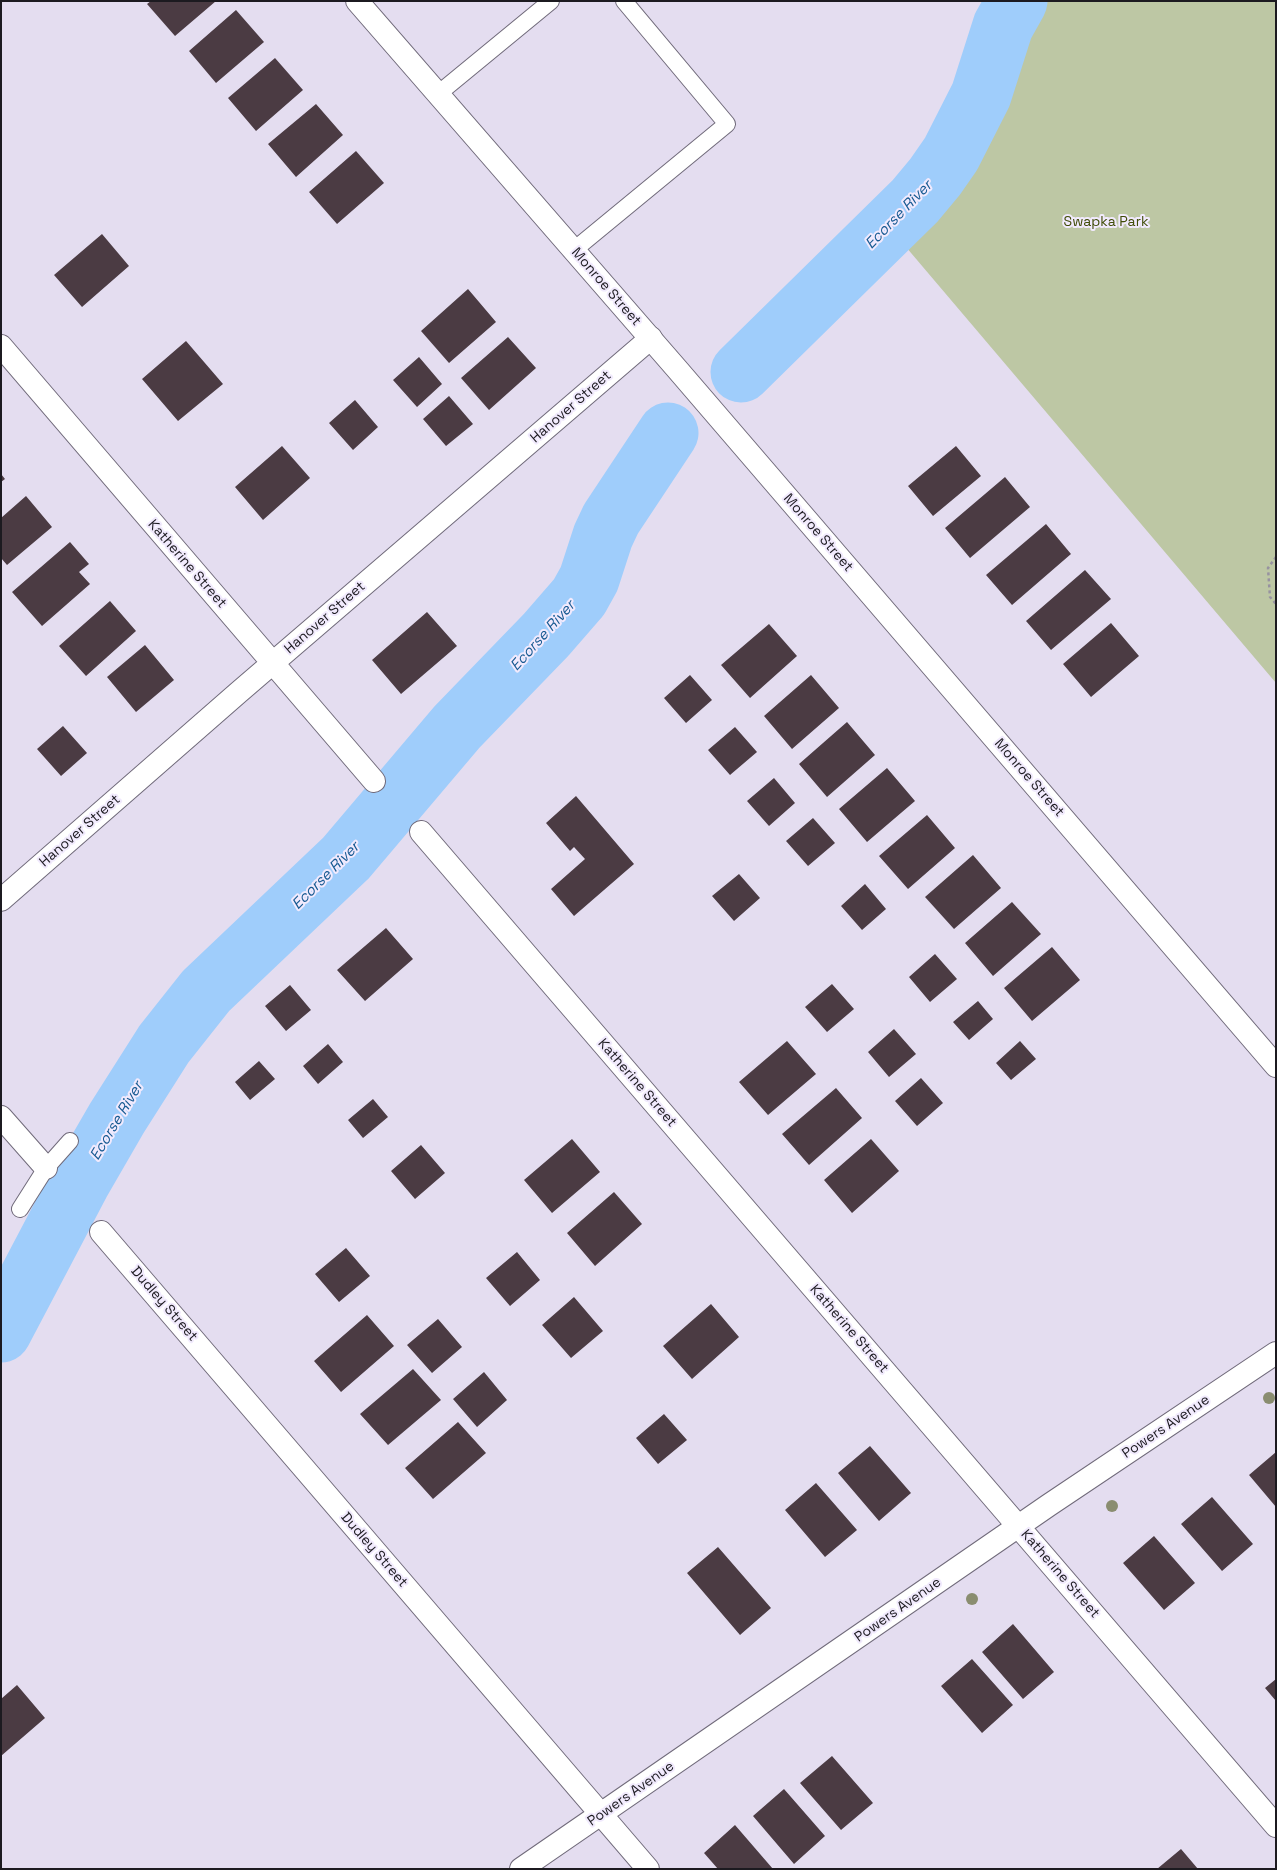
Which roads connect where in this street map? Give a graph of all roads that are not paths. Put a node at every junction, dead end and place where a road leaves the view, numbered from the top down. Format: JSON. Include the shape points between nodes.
{"nodes":[{"id":1,"x":357,"y":1,"type":"edge"},
{"id":2,"x":551,"y":1,"type":"edge"},
{"id":3,"x":624,"y":1,"type":"edge"},
{"id":4,"x":438,"y":94,"type":"junction"},
{"id":5,"x":574,"y":250,"type":"junction"},
{"id":6,"x":651,"y":338,"type":"junction"},
{"id":7,"x":1,"y":346,"type":"edge"},
{"id":8,"x":273,"y":663,"type":"junction"},
{"id":9,"x":374,"y":781,"type":"dead end"},
{"id":10,"x":421,"y":832,"type":"dead end"},
{"id":11,"x":1,"y":900,"type":"edge"},
{"id":12,"x":1276,"y":1066,"type":"edge"},
{"id":13,"x":1,"y":1117,"type":"edge"},
{"id":14,"x":70,"y":1141,"type":"dead end"},
{"id":15,"x":46,"y":1168,"type":"junction"},
{"id":16,"x":20,"y":1209,"type":"dead end"},
{"id":17,"x":101,"y":1232,"type":"dead end"},
{"id":18,"x":1276,"y":1353,"type":"edge"},
{"id":19,"x":1019,"y":1527,"type":"junction"},
{"id":20,"x":601,"y":1814,"type":"junction"},
{"id":21,"x":1276,"y":1826,"type":"edge"},
{"id":22,"x":521,"y":1869,"type":"edge"},
{"id":23,"x":648,"y":1869,"type":"edge"}],
"edges":[{"from":1,"to":4,"type":"street","name":"Monroe Street"},
{"from":2,"to":4,"type":"lane"},
{"from":3,"to":5,"type":"lane","via":[[727,124]]},
{"from":4,"to":5,"type":"street","name":"Monroe Street"},
{"from":5,"to":6,"type":"street","name":"Monroe Street"},
{"from":6,"to":8,"type":"street","name":"Hanover Street"},
{"from":6,"to":12,"type":"street","name":"Monroe Street"},
{"from":7,"to":8,"type":"street","name":"Katherine Street"},
{"from":8,"to":9,"type":"street","name":"Katherine Street"},
{"from":8,"to":11,"type":"street","name":"Hanover Street"},
{"from":10,"to":19,"type":"street","name":"Katherine Street"},
{"from":13,"to":15,"type":"street"},
{"from":14,"to":15,"type":"lane"},
{"from":15,"to":16,"type":"lane"},
{"from":17,"to":20,"type":"street","name":"Dudley Street"},
{"from":18,"to":19,"type":"street","name":"Powers Avenue"},
{"from":19,"to":20,"type":"street","name":"Powers Avenue"},
{"from":19,"to":21,"type":"street","name":"Katherine Street"},
{"from":20,"to":22,"type":"street","name":"Powers Avenue"},
{"from":20,"to":23,"type":"street","name":"Dudley Street"}]}
